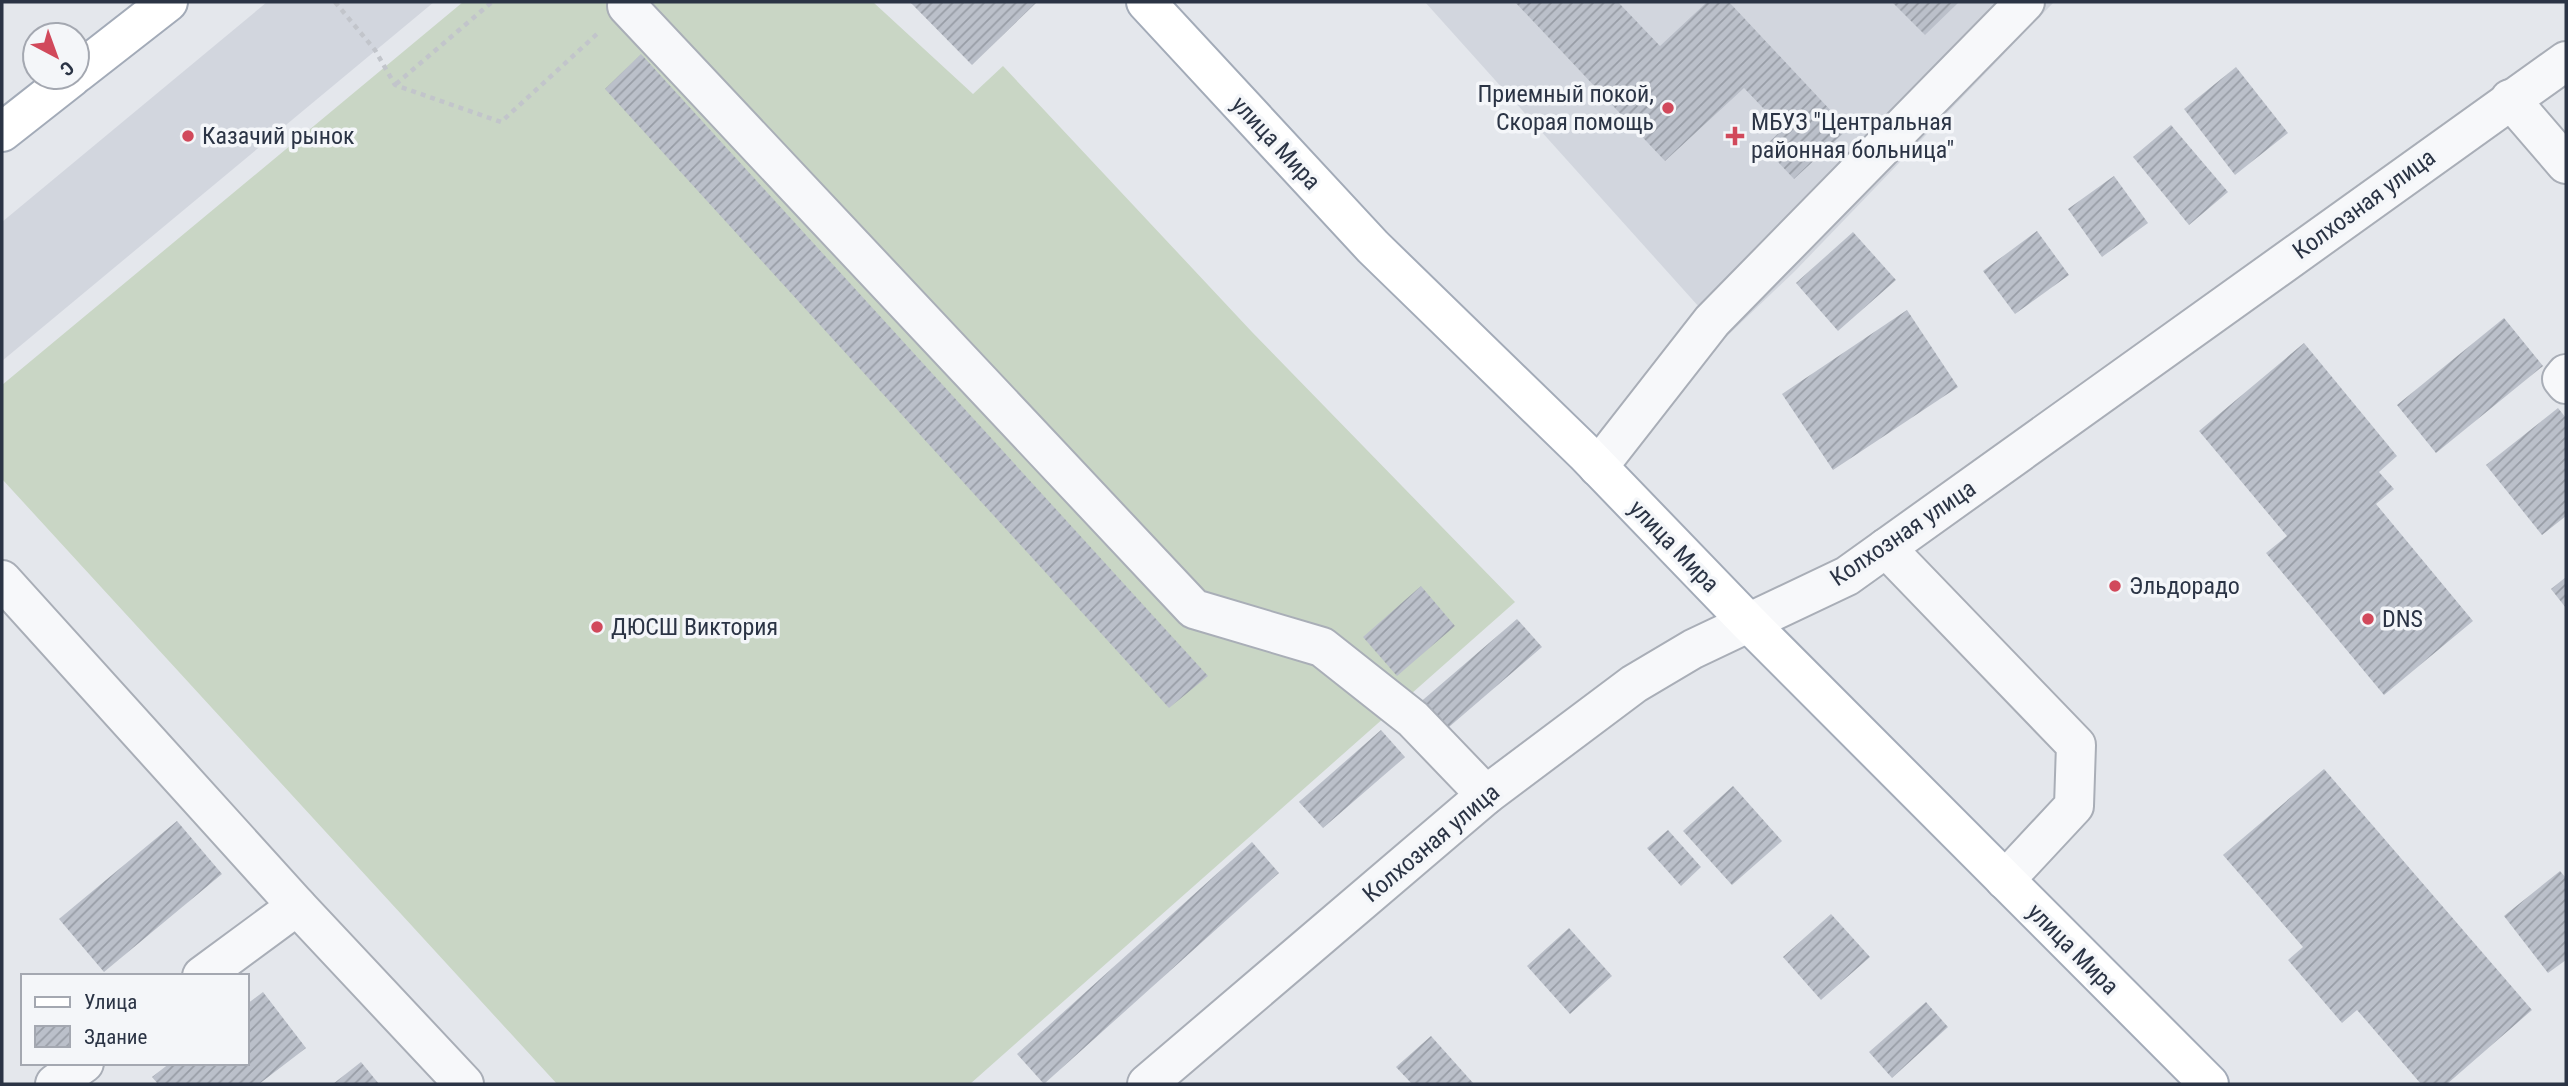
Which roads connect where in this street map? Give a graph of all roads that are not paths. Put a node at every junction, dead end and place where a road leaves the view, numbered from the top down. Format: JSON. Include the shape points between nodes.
{"nodes":[{"id":1,"x":168,"y":2,"type":"edge"},
{"id":2,"x":1146,"y":2,"type":"edge"},
{"id":3,"x":2025,"y":2,"type":"edge"},
{"id":4,"x":627,"y":6,"type":"road end"},
{"id":5,"x":2566,"y":61,"type":"edge"},
{"id":6,"x":91,"y":62,"type":"edge"},
{"id":7,"x":54,"y":91,"type":"edge"},
{"id":8,"x":2510,"y":99,"type":"junction"},
{"id":9,"x":2,"y":132,"type":"edge"},
{"id":10,"x":2566,"y":164,"type":"edge"},
{"id":11,"x":2566,"y":374,"type":"edge"},
{"id":12,"x":2566,"y":384,"type":"edge"},
{"id":13,"x":1598,"y":467,"type":"junction"},
{"id":14,"x":1886,"y":548,"type":"junction"},
{"id":15,"x":2,"y":580,"type":"edge"},
{"id":16,"x":1748,"y":622,"type":"junction"},
{"id":17,"x":1486,"y":795,"type":"junction"},
{"id":18,"x":2005,"y":880,"type":"junction"},
{"id":19,"x":297,"y":906,"type":"junction"},
{"id":20,"x":205,"y":974,"type":"edge"},
{"id":21,"x":81,"y":1065,"type":"edge"},
{"id":22,"x":55,"y":1084,"type":"edge"},
{"id":23,"x":464,"y":1084,"type":"edge"},
{"id":24,"x":1147,"y":1084,"type":"edge"},
{"id":25,"x":2209,"y":1084,"type":"edge"}],
"edges":[{"from":1,"to":6,"type":"main road"},
{"from":2,"to":13,"type":"main road","name":"улица Мира","via":[[1373,247]]},
{"from":3,"to":13,"type":"street","via":[[1712,321]]},
{"from":4,"to":17,"type":"street","via":[[1194,609],[1322,647],[1413,719]]},
{"from":5,"to":8,"type":"street","name":"Колхозная улица"},
{"from":7,"to":9,"type":"main road"},
{"from":8,"to":10,"type":"street"},
{"from":8,"to":14,"type":"street","name":"Колхозная улица"},
{"from":11,"to":12,"type":"street","via":[[2562,379]]},
{"from":13,"to":16,"type":"main road","name":"улица Мира"},
{"from":14,"to":16,"type":"street","name":"Колхозная улица","via":[[1847,576]]},
{"from":14,"to":18,"type":"street","via":[[2077,745],[2074,806]]},
{"from":15,"to":19,"type":"street"},
{"from":16,"to":17,"type":"street","name":"Колхозная улица","via":[[1634,684]]},
{"from":16,"to":18,"type":"main road","name":"улица Мира"},
{"from":17,"to":24,"type":"street","name":"Колхозная улица"},
{"from":18,"to":25,"type":"main road","name":"улица Мира"},
{"from":19,"to":20,"type":"street"},
{"from":19,"to":23,"type":"street"},
{"from":21,"to":22,"type":"street"}]}
